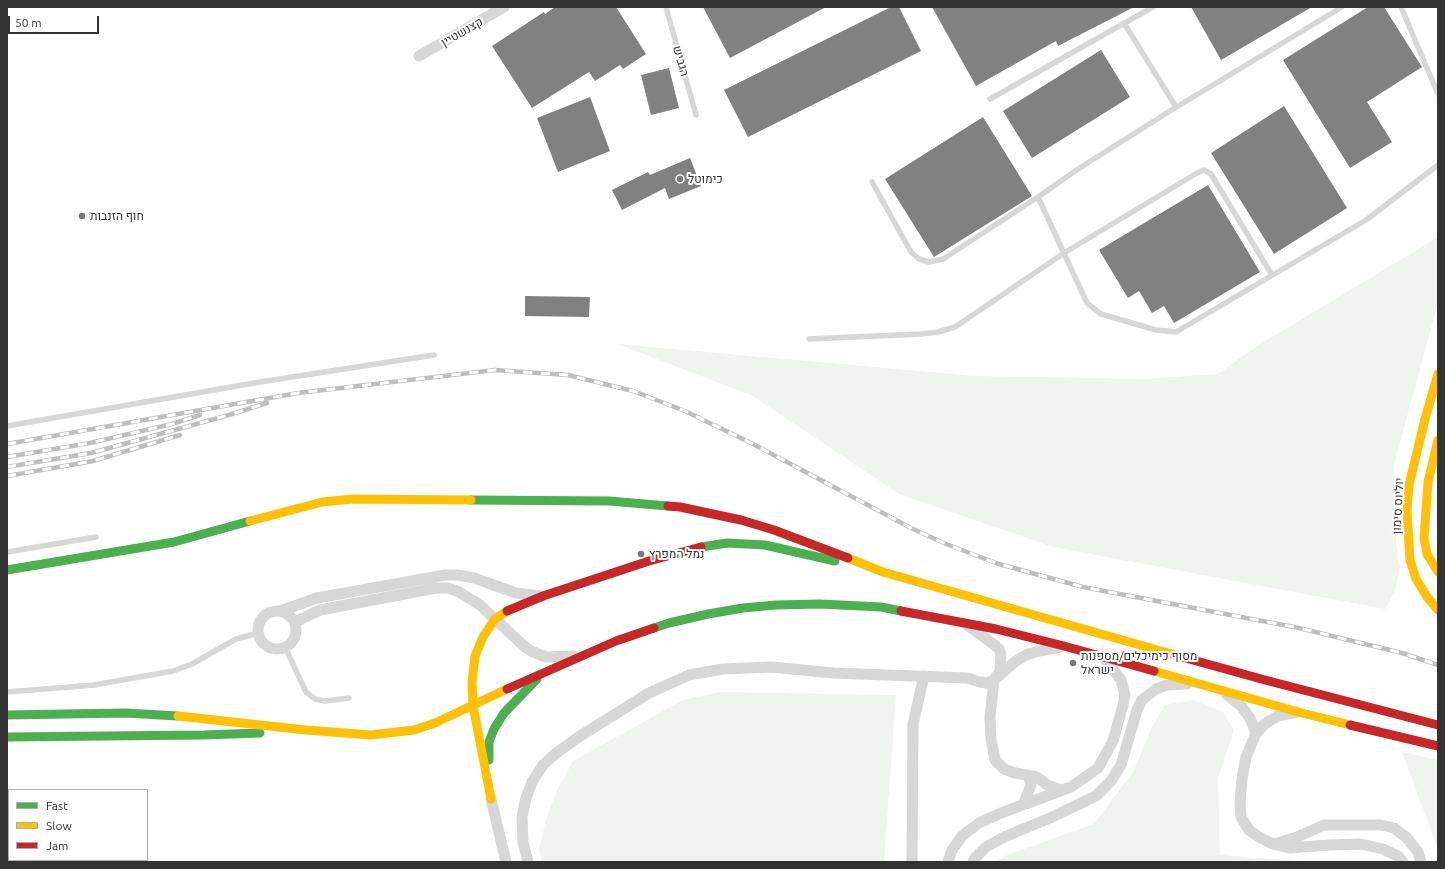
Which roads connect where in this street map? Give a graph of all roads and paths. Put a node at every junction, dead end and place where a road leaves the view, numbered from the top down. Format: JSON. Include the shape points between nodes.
{"nodes":[{"id":1,"x":504,"y":7,"type":"edge"},
{"id":2,"x":666,"y":7,"type":"edge"},
{"id":3,"x":1153,"y":7,"type":"edge"},
{"id":4,"x":1342,"y":7,"type":"edge"},
{"id":5,"x":1401,"y":7,"type":"edge"},
{"id":6,"x":1124,"y":23,"type":"junction"},
{"id":7,"x":419,"y":56,"type":"dead end"},
{"id":8,"x":1438,"y":94,"type":"edge"},
{"id":9,"x":990,"y":99,"type":"dead end"},
{"id":10,"x":1176,"y":107,"type":"junction"},
{"id":11,"x":696,"y":115,"type":"dead end"},
{"id":12,"x":1438,"y":165,"type":"edge"},
{"id":13,"x":872,"y":182,"type":"dead end"},
{"id":14,"x":1038,"y":197,"type":"junction"},
{"id":15,"x":1064,"y":253,"type":"junction"},
{"id":16,"x":1272,"y":275,"type":"junction"},
{"id":17,"x":809,"y":339,"type":"dead end"},
{"id":18,"x":434,"y":356,"type":"dead end"},
{"id":19,"x":1438,"y":374,"type":"edge"},
{"id":20,"x":7,"y":426,"type":"edge"},
{"id":21,"x":1438,"y":440,"type":"edge"},
{"id":22,"x":96,"y":537,"type":"dead end"},
{"id":23,"x":7,"y":552,"type":"edge"},
{"id":24,"x":7,"y":570,"type":"edge"},
{"id":25,"x":882,"y":572,"type":"junction"},
{"id":26,"x":1438,"y":572,"type":"edge"},
{"id":27,"x":543,"y":596,"type":"junction"},
{"id":28,"x":1438,"y":610,"type":"edge"},
{"id":29,"x":280,"y":611,"type":"junction"},
{"id":30,"x":495,"y":619,"type":"junction"},
{"id":31,"x":295,"y":622,"type":"junction"},
{"id":32,"x":965,"y":623,"type":"junction"},
{"id":33,"x":258,"y":633,"type":"junction"},
{"id":34,"x":1064,"y":646,"type":"junction"},
{"id":35,"x":285,"y":647,"type":"junction"},
{"id":36,"x":584,"y":655,"type":"junction"},
{"id":37,"x":1104,"y":658,"type":"junction"},
{"id":38,"x":544,"y":672,"type":"junction"},
{"id":39,"x":924,"y":676,"type":"junction"},
{"id":40,"x":994,"y":680,"type":"junction"},
{"id":41,"x":1195,"y":683,"type":"junction"},
{"id":42,"x":1222,"y":691,"type":"junction"},
{"id":43,"x":7,"y":692,"type":"edge"},
{"id":44,"x":349,"y":698,"type":"dead end"},
{"id":45,"x":473,"y":706,"type":"junction"},
{"id":46,"x":1298,"y":712,"type":"junction"},
{"id":47,"x":7,"y":715,"type":"edge"},
{"id":48,"x":1438,"y":725,"type":"edge"},
{"id":49,"x":306,"y":730,"type":"junction"},
{"id":50,"x":1256,"y":733,"type":"junction"},
{"id":51,"x":7,"y":737,"type":"edge"},
{"id":52,"x":1438,"y":746,"type":"edge"},
{"id":53,"x":1028,"y":775,"type":"junction"},
{"id":54,"x":1061,"y":790,"type":"junction"},
{"id":55,"x":491,"y":799,"type":"junction"},
{"id":56,"x":1023,"y":805,"type":"junction"},
{"id":57,"x":1273,"y":844,"type":"junction"},
{"id":58,"x":506,"y":862,"type":"edge"},
{"id":59,"x":528,"y":862,"type":"edge"},
{"id":60,"x":912,"y":862,"type":"edge"},
{"id":61,"x":948,"y":862,"type":"edge"},
{"id":62,"x":973,"y":862,"type":"edge"},
{"id":63,"x":1403,"y":862,"type":"edge"},
{"id":64,"x":1421,"y":862,"type":"edge"}],
"edges":[{"from":1,"to":7,"type":"street","name":"קצנשטיין"},
{"from":2,"to":11,"type":"lane","name":"הגביש"},
{"from":3,"to":6,"type":"lane"},
{"from":4,"to":10,"type":"lane"},
{"from":5,"to":8,"type":"lane"},
{"from":6,"to":9,"type":"lane"},
{"from":6,"to":10,"type":"lane"},
{"from":10,"to":14,"type":"lane"},
{"from":12,"to":16,"type":"lane","via":[[1366,220]]},
{"from":13,"to":14,"type":"lane","via":[[911,252],[919,259],[929,262],[943,259]]},
{"from":14,"to":15,"type":"lane"},
{"from":15,"to":16,"type":"lane","via":[[1087,303],[1101,314],[1156,330],[1176,332]]},
{"from":15,"to":16,"type":"lane","via":[[1204,170],[1211,174]]},
{"from":15,"to":17,"type":"lane","via":[[955,327],[921,334]]},
{"from":18,"to":20,"type":"lane","via":[[260,382]]},
{"from":19,"to":28,"type":"street","name":"יוליוס סימון","via":[[1409,485],[1408,511],[1410,560],[1416,579]]},
{"from":21,"to":26,"type":"street","via":[[1428,482],[1424,538],[1427,554]]},
{"from":22,"to":23,"type":"lane"},
{"from":24,"to":25,"type":"street","via":[[174,542],[322,502],[353,499],[609,501],[680,507],[723,515],[767,528]]},
{"from":25,"to":27,"type":"street","via":[[765,545],[727,543],[690,549]]},
{"from":25,"to":48,"type":"street","via":[[1265,680]]},
{"from":27,"to":29,"type":"street","via":[[516,593],[474,578],[445,575],[317,598]]},
{"from":27,"to":30,"type":"street","via":[[508,610]]},
{"from":29,"to":31,"type":"street"},
{"from":29,"to":33,"type":"street","via":[[270,612],[264,616],[260,621]]},
{"from":30,"to":31,"type":"street","via":[[480,605],[459,592],[448,588],[436,588],[320,610]]},
{"from":30,"to":36,"type":"street","via":[[533,652],[546,656]]},
{"from":30,"to":45,"type":"street","via":[[475,656]]},
{"from":31,"to":35,"type":"street","via":[[296,634]]},
{"from":32,"to":34,"type":"street"},
{"from":32,"to":36,"type":"street","via":[[881,607],[776,605],[743,608],[669,623]]},
{"from":32,"to":40,"type":"street","via":[[999,649],[1000,671]]},
{"from":33,"to":35,"type":"street","via":[[268,647]]},
{"from":33,"to":43,"type":"lane","via":[[236,639],[192,664],[172,671],[94,685]]},
{"from":34,"to":37,"type":"street"},
{"from":34,"to":40,"type":"street","via":[[1026,655]]},
{"from":35,"to":44,"type":"lane","via":[[306,692],[315,699],[325,701]]},
{"from":36,"to":38,"type":"street"},
{"from":37,"to":41,"type":"street"},
{"from":37,"to":54,"type":"street","via":[[1121,680],[1125,695],[1113,741],[1098,768],[1071,787]]},
{"from":38,"to":45,"type":"street"},
{"from":38,"to":55,"type":"street","via":[[504,713],[494,729],[489,742]]},
{"from":39,"to":40,"type":"street","via":[[967,678],[988,683]]},
{"from":39,"to":59,"type":"street","via":[[833,673],[771,667],[722,669],[689,675],[649,693],[577,738],[543,765],[532,782],[522,816],[523,842]]},
{"from":39,"to":60,"type":"street","via":[[913,724]]},
{"from":40,"to":53,"type":"street","via":[[990,717],[995,760],[1004,769]]},
{"from":41,"to":42,"type":"street"},
{"from":41,"to":62,"type":"street","via":[[1167,685],[1156,689],[1142,700],[1121,765],[1111,781],[1096,796],[1004,837],[986,847]]},
{"from":42,"to":46,"type":"street"},
{"from":42,"to":50,"type":"street","via":[[1246,712]]},
{"from":45,"to":49,"type":"street","via":[[414,730],[371,735]]},
{"from":45,"to":55,"type":"street"},
{"from":46,"to":50,"type":"street","via":[[1278,716]]},
{"from":46,"to":52,"type":"street"},
{"from":47,"to":49,"type":"street","via":[[166,715]]},
{"from":49,"to":51,"type":"street","via":[[204,735]]},
{"from":50,"to":57,"type":"street","via":[[1246,757],[1242,779],[1241,817],[1249,830]]},
{"from":53,"to":54,"type":"street"},
{"from":53,"to":56,"type":"street","via":[[1031,785]]},
{"from":54,"to":56,"type":"street"},
{"from":55,"to":58,"type":"street"},
{"from":56,"to":61,"type":"street","via":[[979,823],[962,836],[952,850]]},
{"from":57,"to":63,"type":"street","via":[[1290,848],[1361,844],[1384,849],[1398,856]]},
{"from":57,"to":64,"type":"street","via":[[1324,826],[1381,825],[1394,828],[1406,836],[1418,852]]}]}
